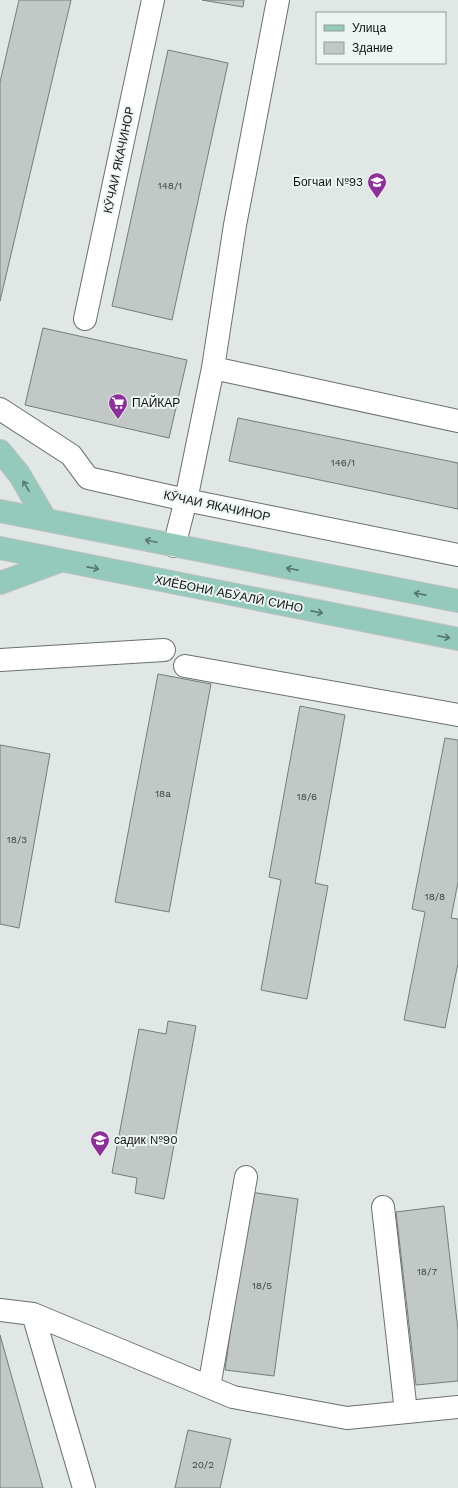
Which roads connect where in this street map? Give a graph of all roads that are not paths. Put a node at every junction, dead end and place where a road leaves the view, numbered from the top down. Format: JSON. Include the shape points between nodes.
{"nodes":[{"id":1,"x":153,"y":0,"type":"edge"},
{"id":2,"x":278,"y":0,"type":"edge"},
{"id":3,"x":85,"y":319,"type":"dead end"},
{"id":4,"x":213,"y":368,"type":"junction"},
{"id":5,"x":0,"y":408,"type":"edge"},
{"id":6,"x":458,"y":421,"type":"edge"},
{"id":7,"x":0,"y":451,"type":"edge"},
{"id":8,"x":186,"y":500,"type":"junction"},
{"id":9,"x":0,"y":511,"type":"edge"},
{"id":10,"x":46,"y":520,"type":"junction"},
{"id":11,"x":174,"y":546,"type":"junction"},
{"id":12,"x":0,"y":548,"type":"edge"},
{"id":13,"x":458,"y":555,"type":"edge"},
{"id":14,"x":60,"y":562,"type":"junction"},
{"id":15,"x":0,"y":582,"type":"edge"},
{"id":16,"x":458,"y":601,"type":"edge"},
{"id":17,"x":458,"y":639,"type":"edge"},
{"id":18,"x":164,"y":650,"type":"dead end"},
{"id":19,"x":0,"y":660,"type":"edge"},
{"id":20,"x":185,"y":666,"type":"dead end"},
{"id":21,"x":458,"y":715,"type":"edge"},
{"id":22,"x":246,"y":1177,"type":"dead end"},
{"id":23,"x":383,"y":1208,"type":"dead end"},
{"id":24,"x":0,"y":1310,"type":"edge"},
{"id":25,"x":33,"y":1314,"type":"junction"},
{"id":26,"x":209,"y":1387,"type":"junction"},
{"id":27,"x":458,"y":1407,"type":"edge"},
{"id":28,"x":406,"y":1412,"type":"junction"},
{"id":29,"x":84,"y":1488,"type":"edge"}],
"edges":[{"from":1,"to":3,"type":"street","name":"КӮЧАИ ЯКАЧИНОР"},
{"from":2,"to":4,"type":"street","via":[[235,225]]},
{"from":4,"to":6,"type":"street"},
{"from":4,"to":8,"type":"street"},
{"from":5,"to":8,"type":"street","name":"КӮЧАИ ЯКАЧИНОР","via":[[71,455],[88,478]]},
{"from":10,"to":7,"type":"main road","one_way":true,"via":[[19,474]]},
{"from":8,"to":11,"type":"street"},
{"from":8,"to":13,"type":"street","name":"КӮЧАИ ЯКАЧИНОР"},
{"from":9,"to":10,"type":"main road"},
{"from":11,"to":10,"type":"main road","one_way":true},
{"from":16,"to":11,"type":"main road","one_way":true},
{"from":12,"to":14,"type":"main road","name":"ХИЁБОНИ АБӮАЛӢ СИНО"},
{"from":14,"to":15,"type":"main road"},
{"from":14,"to":17,"type":"main road","name":"ХИЁБОНИ АБӮАЛӢ СИНО","one_way":true},
{"from":18,"to":19,"type":"street"},
{"from":20,"to":21,"type":"street"},
{"from":22,"to":26,"type":"street"},
{"from":23,"to":28,"type":"street"},
{"from":24,"to":25,"type":"street"},
{"from":25,"to":26,"type":"street"},
{"from":25,"to":29,"type":"street"},
{"from":26,"to":28,"type":"street","via":[[233,1397],[347,1418]]},
{"from":27,"to":28,"type":"street"}]}
